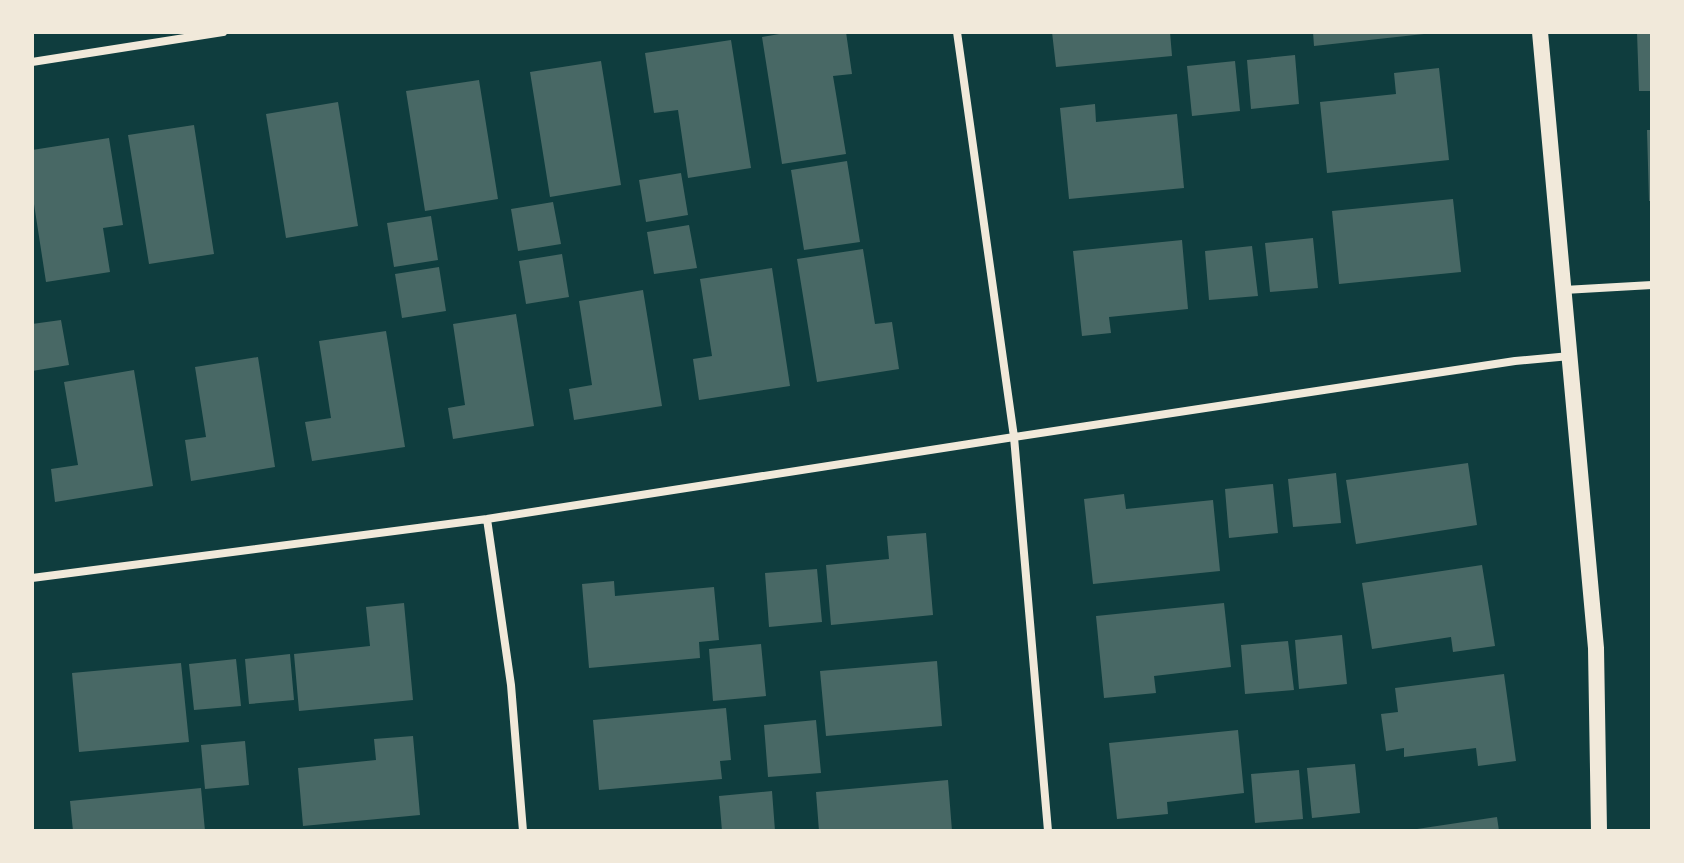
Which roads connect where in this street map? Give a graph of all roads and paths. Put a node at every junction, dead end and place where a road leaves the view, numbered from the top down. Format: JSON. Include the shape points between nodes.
{"nodes":[{"id":1,"x":223,"y":32,"type":"edge"},
{"id":2,"x":957,"y":32,"type":"edge"},
{"id":3,"x":1540,"y":32,"type":"edge"},
{"id":4,"x":32,"y":62,"type":"edge"},
{"id":5,"x":1652,"y":285,"type":"edge"},
{"id":6,"x":1564,"y":290,"type":"junction"},
{"id":7,"x":1570,"y":356,"type":"junction"},
{"id":8,"x":1014,"y":437,"type":"junction"},
{"id":9,"x":487,"y":519,"type":"junction"},
{"id":10,"x":32,"y":578,"type":"edge"},
{"id":11,"x":523,"y":831,"type":"edge"},
{"id":12,"x":1048,"y":831,"type":"edge"},
{"id":13,"x":1599,"y":831,"type":"edge"}],
"edges":[{"from":1,"to":4,"type":"street"},
{"from":2,"to":8,"type":"street"},
{"from":3,"to":6,"type":"main road"},
{"from":5,"to":6,"type":"street"},
{"from":6,"to":7,"type":"main road"},
{"from":7,"to":8,"type":"street"},
{"from":7,"to":13,"type":"main road","via":[[1596,648]]},
{"from":8,"to":9,"type":"street"},
{"from":8,"to":12,"type":"street"},
{"from":9,"to":10,"type":"street"},
{"from":9,"to":11,"type":"street","via":[[511,685]]}]}
